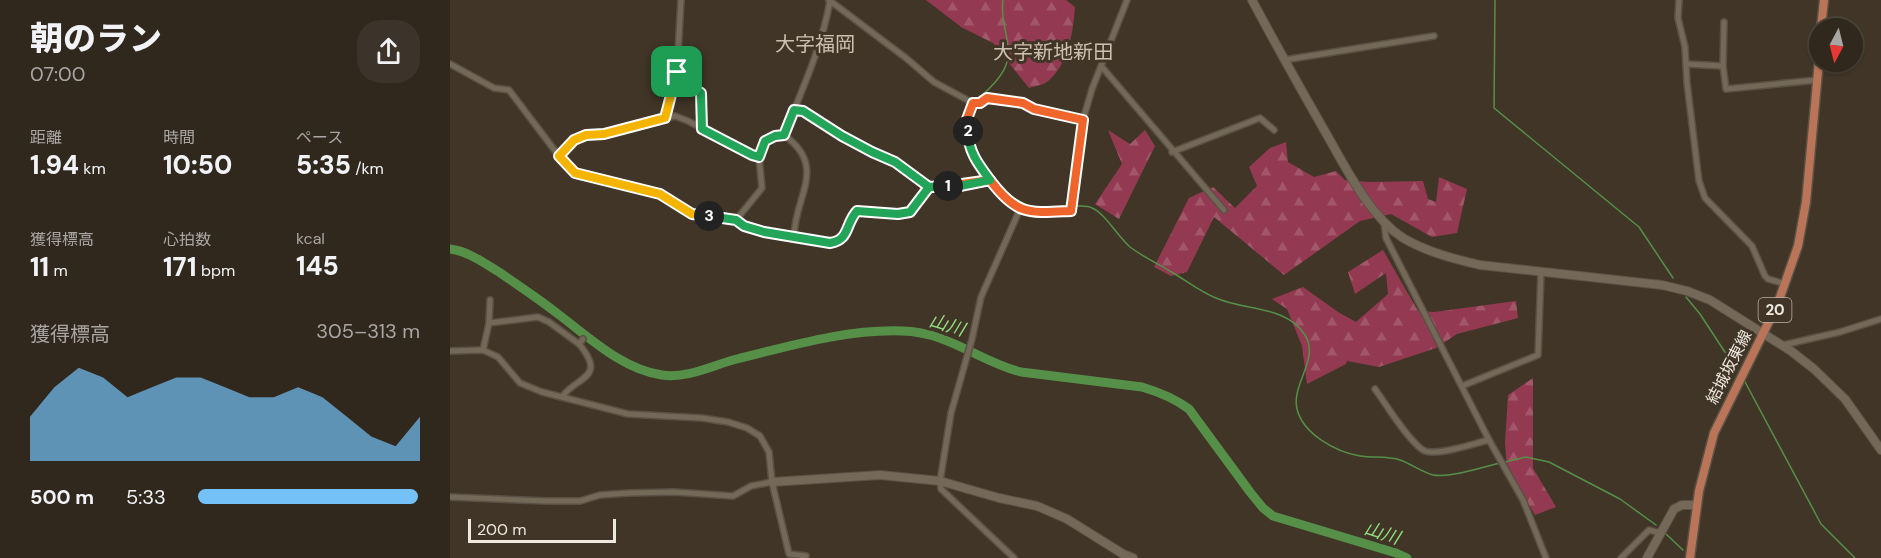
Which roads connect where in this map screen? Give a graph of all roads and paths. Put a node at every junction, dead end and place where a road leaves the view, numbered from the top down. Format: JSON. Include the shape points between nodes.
{"nodes":[{"id":1,"x":681,"y":0,"type":"edge"},
{"id":2,"x":1126,"y":0,"type":"edge"},
{"id":3,"x":1252,"y":0,"type":"edge"},
{"id":4,"x":1679,"y":0,"type":"edge"},
{"id":5,"x":1824,"y":0,"type":"edge"},
{"id":6,"x":830,"y":1,"type":"edge"},
{"id":7,"x":1822,"y":18,"type":"edge"},
{"id":8,"x":1724,"y":22,"type":"dead end"},
{"id":9,"x":1434,"y":36,"type":"dead end"},
{"id":10,"x":1284,"y":60,"type":"junction"},
{"id":11,"x":450,"y":64,"type":"edge"},
{"id":12,"x":1686,"y":64,"type":"junction"},
{"id":13,"x":1723,"y":66,"type":"junction"},
{"id":14,"x":1102,"y":67,"type":"junction"},
{"id":15,"x":677,"y":72,"type":"junction"},
{"id":16,"x":1818,"y":72,"type":"edge"},
{"id":17,"x":1817,"y":80,"type":"junction"},
{"id":18,"x":973,"y":103,"type":"junction"},
{"id":19,"x":794,"y":110,"type":"junction"},
{"id":20,"x":665,"y":118,"type":"junction"},
{"id":21,"x":1083,"y":120,"type":"junction"},
{"id":22,"x":702,"y":129,"type":"junction"},
{"id":23,"x":1274,"y":130,"type":"dead end"},
{"id":24,"x":784,"y":135,"type":"junction"},
{"id":25,"x":1172,"y":152,"type":"junction"},
{"id":26,"x":559,"y":156,"type":"junction"},
{"id":27,"x":759,"y":157,"type":"junction"},
{"id":28,"x":990,"y":180,"type":"junction"},
{"id":29,"x":929,"y":187,"type":"junction"},
{"id":30,"x":1020,"y":209,"type":"junction"},
{"id":31,"x":1224,"y":210,"type":"dead end"},
{"id":32,"x":736,"y":220,"type":"junction"},
{"id":33,"x":1384,"y":222,"type":"junction"},
{"id":34,"x":794,"y":236,"type":"junction"},
{"id":35,"x":1541,"y":272,"type":"junction"},
{"id":36,"x":1786,"y":284,"type":"junction"},
{"id":37,"x":490,"y":300,"type":"dead end"},
{"id":38,"x":1881,"y":319,"type":"edge"},
{"id":39,"x":489,"y":323,"type":"junction"},
{"id":40,"x":1764,"y":333,"type":"junction"},
{"id":41,"x":1783,"y":345,"type":"junction"},
{"id":42,"x":483,"y":350,"type":"junction"},
{"id":43,"x":450,"y":351,"type":"edge"},
{"id":44,"x":1462,"y":386,"type":"junction"},
{"id":45,"x":1376,"y":389,"type":"dead end"},
{"id":46,"x":562,"y":397,"type":"junction"},
{"id":47,"x":1489,"y":440,"type":"junction"},
{"id":48,"x":1881,"y":450,"type":"edge"},
{"id":49,"x":940,"y":481,"type":"junction"},
{"id":50,"x":772,"y":482,"type":"junction"},
{"id":51,"x":450,"y":497,"type":"edge"},
{"id":52,"x":1696,"y":505,"type":"junction"},
{"id":53,"x":1660,"y":533,"type":"junction"},
{"id":54,"x":806,"y":556,"type":"dead end"},
{"id":55,"x":1014,"y":558,"type":"edge"},
{"id":56,"x":1133,"y":558,"type":"edge"},
{"id":57,"x":1546,"y":558,"type":"edge"},
{"id":58,"x":1621,"y":558,"type":"edge"},
{"id":59,"x":1647,"y":558,"type":"edge"},
{"id":60,"x":1690,"y":558,"type":"edge"}],
"edges":[{"from":1,"to":15,"type":"street"},
{"from":2,"to":14,"type":"street"},
{"from":3,"to":10,"type":"street"},
{"from":4,"to":12,"type":"street"},
{"from":5,"to":7,"type":"main road"},
{"from":6,"to":18,"type":"street","via":[[934,82]]},
{"from":6,"to":19,"type":"street"},
{"from":8,"to":13,"type":"street"},
{"from":9,"to":10,"type":"street"},
{"from":10,"to":33,"type":"street","via":[[1354,182]]},
{"from":11,"to":26,"type":"street","via":[[494,88],[509,90]]},
{"from":12,"to":13,"type":"street"},
{"from":12,"to":36,"type":"street","via":[[1705,198],[1752,246],[1765,276]]},
{"from":13,"to":17,"type":"street","via":[[1726,89]]},
{"from":14,"to":21,"type":"street"},
{"from":14,"to":25,"type":"street"},
{"from":15,"to":20,"type":"street"},
{"from":15,"to":22,"type":"street","via":[[682,81],[701,93]]},
{"from":16,"to":17,"type":"main road","name":"結城坂東線","number":"20"},
{"from":17,"to":36,"type":"main road","name":"結城坂東線","number":"20","via":[[1804,217]]},
{"from":18,"to":21,"type":"street","via":[[987,98],[1023,103]]},
{"from":18,"to":28,"type":"street","via":[[967,119],[968,142]]},
{"from":19,"to":24,"type":"street"},
{"from":19,"to":29,"type":"street","via":[[803,111],[895,162]]},
{"from":20,"to":22,"type":"street","via":[[675,116]]},
{"from":20,"to":26,"type":"street","via":[[586,135],[574,140]]},
{"from":21,"to":30,"type":"street","via":[[1071,211],[1036,213]]},
{"from":22,"to":27,"type":"street"},
{"from":23,"to":25,"type":"street","via":[[1260,118]]},
{"from":24,"to":27,"type":"street","via":[[765,141]]},
{"from":24,"to":34,"type":"street","via":[[798,145],[807,172]]},
{"from":25,"to":31,"type":"street"},
{"from":26,"to":32,"type":"street","via":[[581,175],[660,194],[692,214]]},
{"from":27,"to":32,"type":"street","via":[[762,188]]},
{"from":28,"to":29,"type":"street"},
{"from":28,"to":30,"type":"street"},
{"from":29,"to":34,"type":"street","via":[[910,212],[857,211],[838,242]]},
{"from":30,"to":49,"type":"street","via":[[981,297],[951,413]]},
{"from":32,"to":34,"type":"street","via":[[764,232]]},
{"from":33,"to":35,"type":"street","via":[[1403,237],[1452,259]]},
{"from":33,"to":44,"type":"street","via":[[1386,238]]},
{"from":35,"to":40,"type":"street","via":[[1687,291],[1710,300]]},
{"from":35,"to":44,"type":"street","via":[[1538,355]]},
{"from":36,"to":40,"type":"main road","name":"結城坂東線","number":"20"},
{"from":37,"to":39,"type":"street"},
{"from":38,"to":41,"type":"street"},
{"from":39,"to":42,"type":"street"},
{"from":39,"to":46,"type":"street","via":[[538,317],[581,341],[590,359],[589,371],[583,381],[567,389]]},
{"from":40,"to":41,"type":"street"},
{"from":40,"to":52,"type":"main road","name":"結城坂東線","number":"20","via":[[1717,424]]},
{"from":41,"to":48,"type":"street","via":[[1845,399]]},
{"from":42,"to":43,"type":"street"},
{"from":42,"to":46,"type":"street","via":[[498,357],[520,383]]},
{"from":44,"to":47,"type":"street"},
{"from":45,"to":47,"type":"street","via":[[1414,442],[1425,451]]},
{"from":46,"to":50,"type":"street","via":[[628,414],[702,418],[747,428],[760,436],[769,452]]},
{"from":47,"to":57,"type":"street","via":[[1522,500]]},
{"from":49,"to":50,"type":"street","via":[[880,475]]},
{"from":49,"to":55,"type":"street","via":[[941,489]]},
{"from":49,"to":56,"type":"street","via":[[1037,506]]},
{"from":50,"to":51,"type":"street","via":[[751,486],[733,496],[629,493],[580,501]]},
{"from":50,"to":54,"type":"street","via":[[789,554]]},
{"from":52,"to":53,"type":"street","via":[[1674,509]]},
{"from":52,"to":60,"type":"main road","name":"結城坂東線","number":"20"},
{"from":53,"to":58,"type":"street","via":[[1650,530]]},
{"from":53,"to":59,"type":"street"}]}
